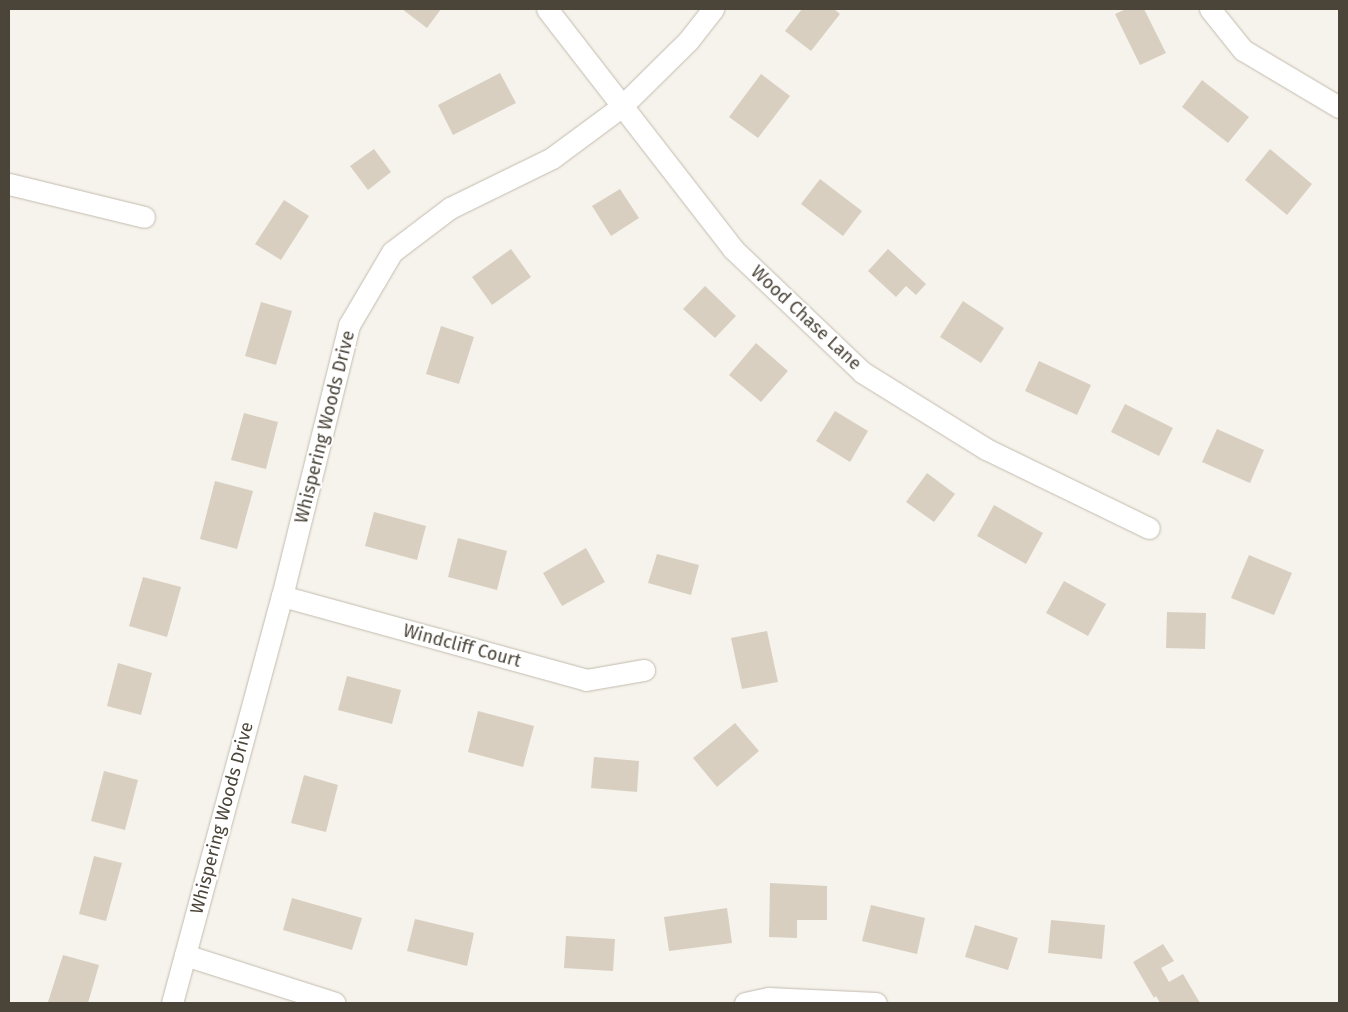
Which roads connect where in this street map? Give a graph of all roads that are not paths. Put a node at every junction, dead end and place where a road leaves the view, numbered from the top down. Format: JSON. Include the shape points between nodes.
{"nodes":[{"id":1,"x":547,"y":9,"type":"edge"},
{"id":2,"x":713,"y":9,"type":"edge"},
{"id":3,"x":1210,"y":9,"type":"edge"},
{"id":4,"x":621,"y":107,"type":"junction"},
{"id":5,"x":1339,"y":107,"type":"edge"},
{"id":6,"x":9,"y":184,"type":"edge"},
{"id":7,"x":144,"y":217,"type":"dead end"},
{"id":8,"x":1149,"y":528,"type":"dead end"},
{"id":9,"x":282,"y":596,"type":"junction"},
{"id":10,"x":644,"y":670,"type":"dead end"},
{"id":11,"x":185,"y":955,"type":"junction"},
{"id":12,"x":172,"y":1003,"type":"edge"},
{"id":13,"x":335,"y":1003,"type":"edge"},
{"id":14,"x":745,"y":1003,"type":"edge"},
{"id":15,"x":876,"y":1003,"type":"edge"}],
"edges":[{"from":1,"to":4,"type":"street","name":"Wood Chase Lane"},
{"from":2,"to":4,"type":"street","name":"Whispering Woods Drive","via":[[688,41]]},
{"from":3,"to":5,"type":"street","via":[[1243,50]]},
{"from":4,"to":8,"type":"street","name":"Wood Chase Lane","via":[[734,249],[862,372],[986,449]]},
{"from":4,"to":9,"type":"street","name":"Whispering Woods Drive","via":[[552,158],[450,208],[392,252],[349,325]]},
{"from":6,"to":7,"type":"street"},
{"from":9,"to":10,"type":"street","name":"Windcliff Court","via":[[586,680]]},
{"from":9,"to":11,"type":"street","name":"Whispering Woods Drive"},
{"from":11,"to":12,"type":"street","name":"Whispering Woods Drive"},
{"from":11,"to":13,"type":"street"},
{"from":14,"to":15,"type":"street","via":[[768,998]]}]}
